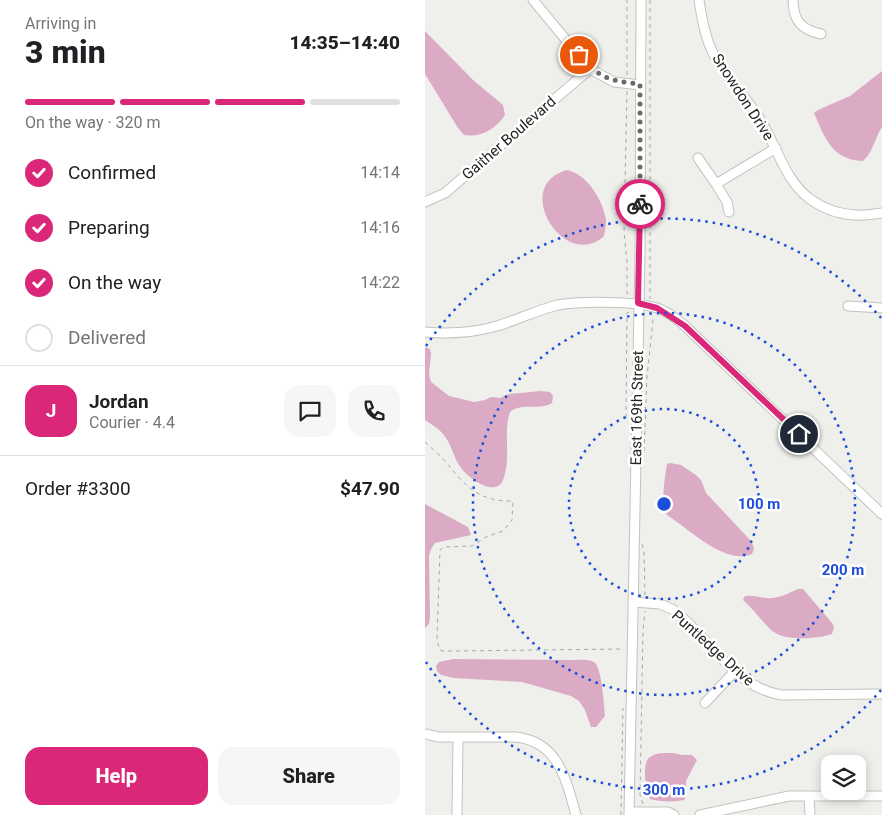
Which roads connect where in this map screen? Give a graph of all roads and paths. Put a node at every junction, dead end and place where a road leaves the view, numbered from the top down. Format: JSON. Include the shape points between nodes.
{"nodes":[{"id":1,"x":533,"y":0,"type":"edge"},
{"id":2,"x":627,"y":0,"type":"edge"},
{"id":3,"x":641,"y":0,"type":"edge"},
{"id":4,"x":650,"y":0,"type":"edge"},
{"id":5,"x":699,"y":0,"type":"edge"},
{"id":6,"x":793,"y":0,"type":"edge"},
{"id":7,"x":821,"y":34,"type":"dead end"},
{"id":8,"x":591,"y":69,"type":"junction"},
{"id":9,"x":627,"y":83,"type":"junction"},
{"id":10,"x":640,"y":84,"type":"junction"},
{"id":11,"x":776,"y":148,"type":"junction"},
{"id":12,"x":698,"y":158,"type":"dead end"},
{"id":13,"x":716,"y":184,"type":"junction"},
{"id":14,"x":425,"y":202,"type":"edge"},
{"id":15,"x":729,"y":212,"type":"dead end"},
{"id":16,"x":882,"y":213,"type":"edge"},
{"id":17,"x":633,"y":303,"type":"junction"},
{"id":18,"x":849,"y":306,"type":"dead end"},
{"id":19,"x":650,"y":307,"type":"junction"},
{"id":20,"x":882,"y":308,"type":"edge"},
{"id":21,"x":425,"y":332,"type":"edge"},
{"id":22,"x":627,"y":418,"type":"dead end"},
{"id":23,"x":425,"y":442,"type":"edge"},
{"id":24,"x":644,"y":452,"type":"dead end"},
{"id":25,"x":882,"y":514,"type":"edge"},
{"id":26,"x":640,"y":542,"type":"dead end"},
{"id":27,"x":633,"y":602,"type":"junction"},
{"id":28,"x":645,"y":602,"type":"junction"},
{"id":29,"x":624,"y":657,"type":"dead end"},
{"id":30,"x":735,"y":671,"type":"junction"},
{"id":31,"x":882,"y":694,"type":"edge"},
{"id":32,"x":705,"y":703,"type":"dead end"},
{"id":33,"x":623,"y":704,"type":"dead end"},
{"id":34,"x":425,"y":734,"type":"edge"},
{"id":35,"x":458,"y":737,"type":"junction"},
{"id":36,"x":809,"y":796,"type":"junction"},
{"id":37,"x":882,"y":796,"type":"edge"},
{"id":38,"x":643,"y":812,"type":"junction"},
{"id":39,"x":626,"y":814,"type":"edge"},
{"id":40,"x":457,"y":815,"type":"edge"},
{"id":41,"x":576,"y":815,"type":"edge"},
{"id":42,"x":674,"y":815,"type":"edge"},
{"id":43,"x":704,"y":815,"type":"edge"},
{"id":44,"x":810,"y":815,"type":"edge"}],
"edges":[{"from":1,"to":8,"type":"street"},
{"from":2,"to":9,"type":"path"},
{"from":3,"to":10,"type":"street","name":"East 169th Street"},
{"from":4,"to":19,"type":"path"},
{"from":5,"to":11,"type":"street","name":"Snowdon Drive","via":[[706,37],[714,54]]},
{"from":6,"to":7,"type":"street","via":[[801,26],[808,32]]},
{"from":8,"to":9,"type":"street","via":[[614,82]]},
{"from":8,"to":14,"type":"street","name":"Gaither Boulevard","via":[[445,193]]},
{"from":9,"to":10,"type":"street"},
{"from":9,"to":17,"type":"path","via":[[624,232]]},
{"from":10,"to":17,"type":"street","name":"East 169th Street","via":[[640,255]]},
{"from":11,"to":13,"type":"street"},
{"from":11,"to":16,"type":"street","name":"Snowdon Drive","via":[[790,178],[817,204],[849,216]]},
{"from":12,"to":13,"type":"street"},
{"from":13,"to":15,"type":"street"},
{"from":17,"to":19,"type":"street"},
{"from":17,"to":21,"type":"street","via":[[559,305],[496,327],[470,332]]},
{"from":17,"to":22,"type":"path","via":[[627,313]]},
{"from":17,"to":27,"type":"street","name":"East 169th Street"},
{"from":18,"to":20,"type":"street"},
{"from":19,"to":24,"type":"path","via":[[653,320]]},
{"from":19,"to":25,"type":"street","via":[[665,312],[685,326]]},
{"from":23,"to":29,"type":"path","via":[[477,494],[499,501],[513,501],[512,520],[503,531],[472,546],[440,550],[439,649],[624,648]]},
{"from":26,"to":28,"type":"path","via":[[645,551]]},
{"from":27,"to":28,"type":"street","name":"Puntledge Drive"},
{"from":27,"to":39,"type":"street","name":"East 169th Street"},
{"from":28,"to":30,"type":"street","name":"Puntledge Drive","via":[[666,606],[678,613]]},
{"from":28,"to":38,"type":"path","via":[[640,761]]},
{"from":30,"to":31,"type":"street","name":"Puntledge Drive","via":[[759,689],[781,695]]},
{"from":30,"to":32,"type":"street"},
{"from":33,"to":39,"type":"path"},
{"from":34,"to":35,"type":"street"},
{"from":35,"to":40,"type":"street"},
{"from":35,"to":41,"type":"street","via":[[524,738],[544,748],[561,767]]},
{"from":36,"to":37,"type":"street"},
{"from":36,"to":43,"type":"street","via":[[789,796]]},
{"from":36,"to":44,"type":"street"},
{"from":38,"to":39,"type":"street"},
{"from":38,"to":42,"type":"street"}]}
